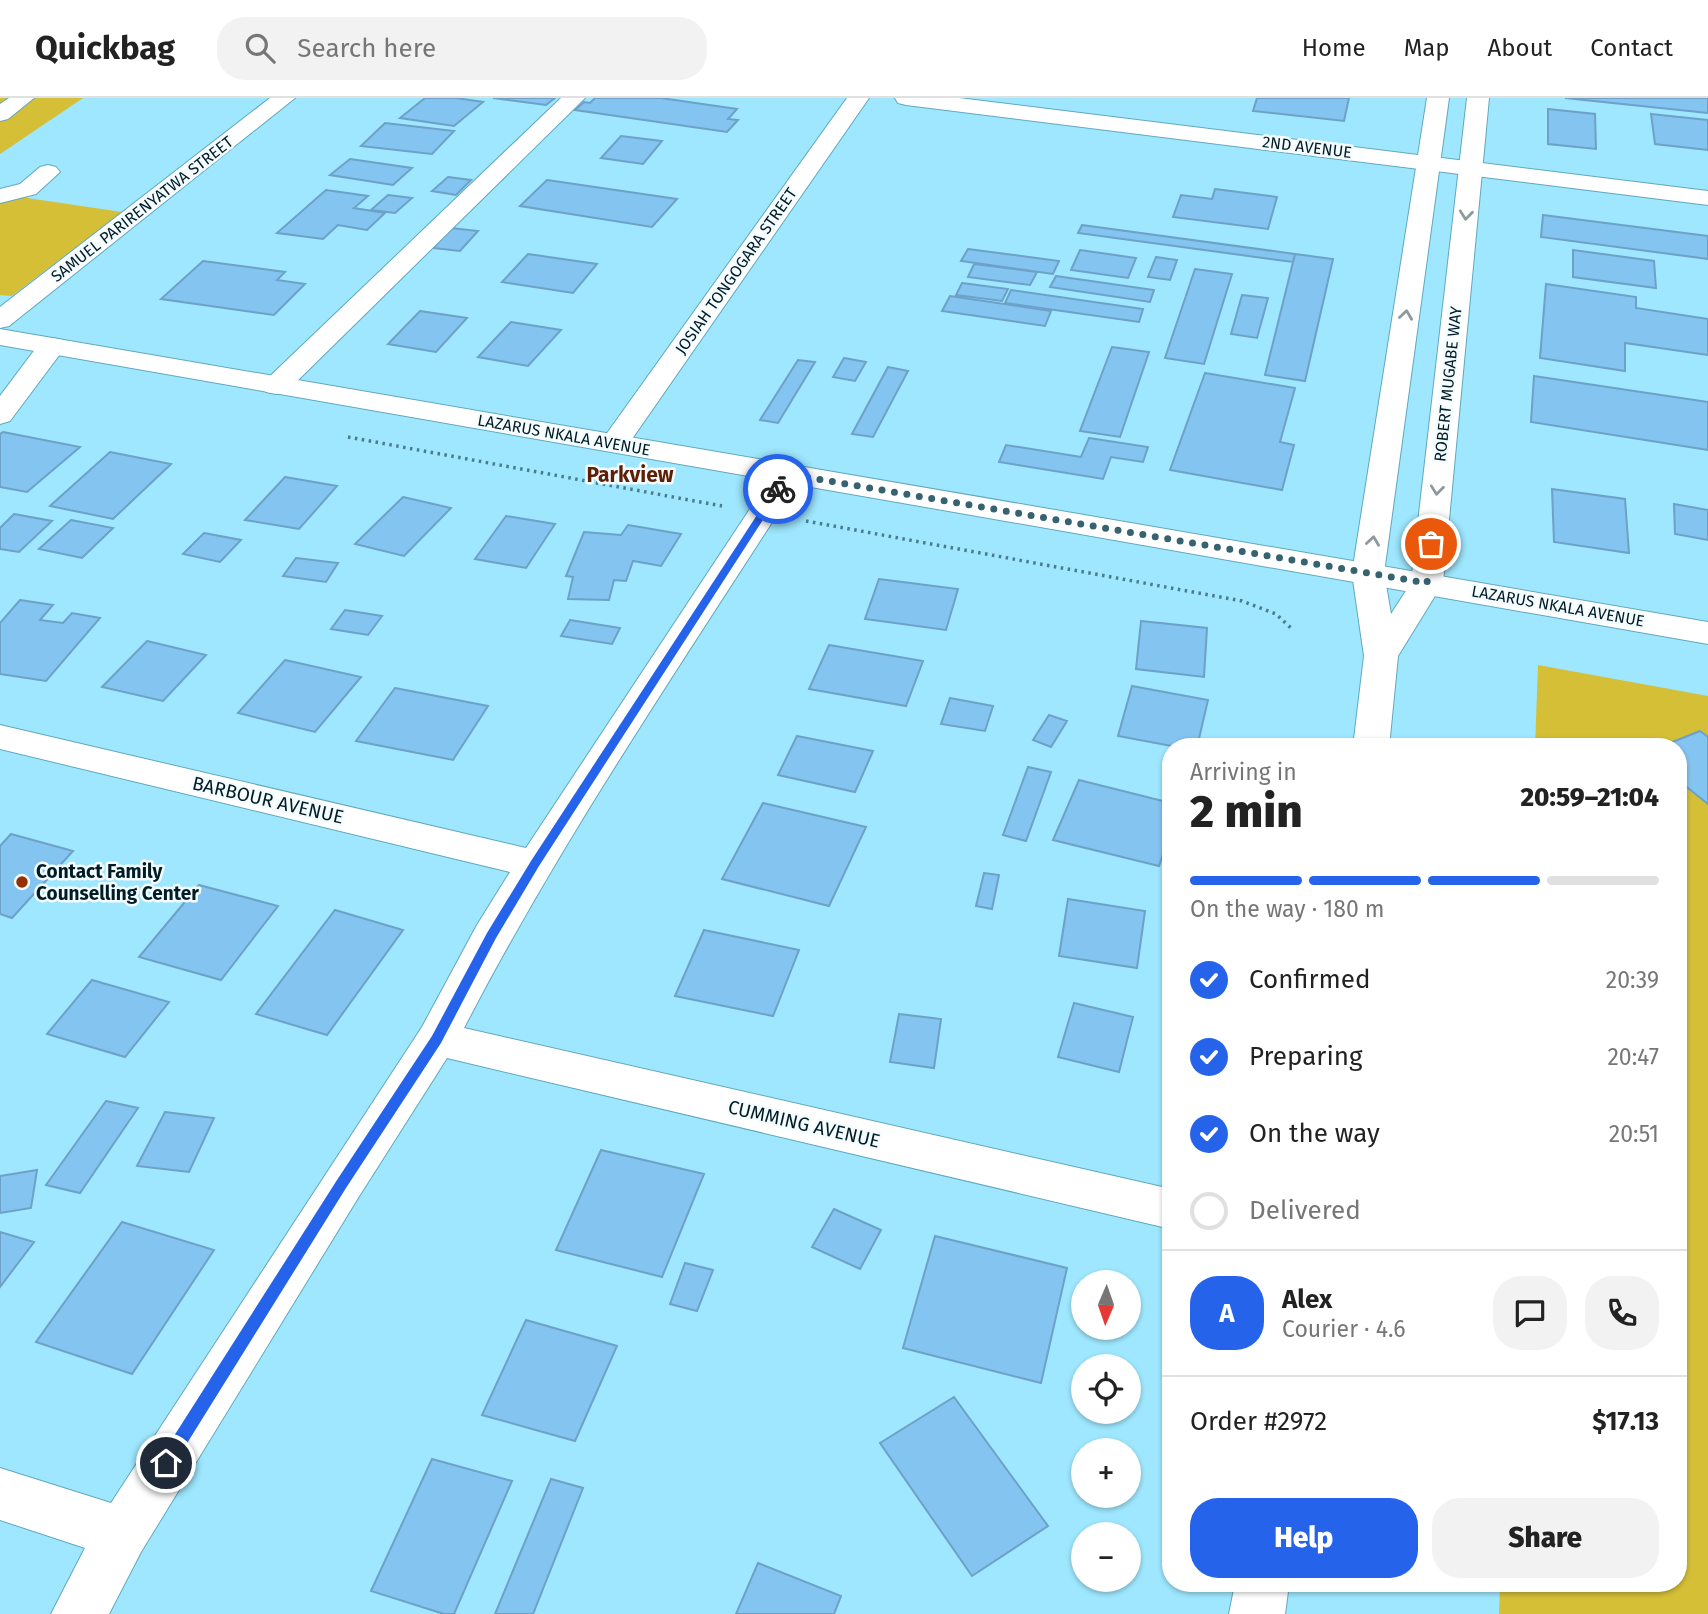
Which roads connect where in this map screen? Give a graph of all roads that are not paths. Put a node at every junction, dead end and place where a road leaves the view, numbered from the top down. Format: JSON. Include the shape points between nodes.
{"nodes":[{"id":1,"x":23,"y":98,"type":"edge"},
{"id":2,"x":284,"y":98,"type":"edge"},
{"id":3,"x":574,"y":98,"type":"edge"},
{"id":4,"x":858,"y":98,"type":"edge"},
{"id":5,"x":906,"y":98,"type":"edge"},
{"id":6,"x":1438,"y":98,"type":"edge"},
{"id":7,"x":1478,"y":98,"type":"edge"},
{"id":8,"x":0,"y":114,"type":"edge"},
{"id":9,"x":1428,"y":162,"type":"junction"},
{"id":10,"x":1471,"y":168,"type":"junction"},
{"id":11,"x":48,"y":172,"type":"dead end"},
{"id":12,"x":0,"y":196,"type":"edge"},
{"id":13,"x":1708,"y":198,"type":"edge"},
{"id":14,"x":0,"y":320,"type":"edge"},
{"id":15,"x":0,"y":337,"type":"edge"},
{"id":16,"x":52,"y":346,"type":"junction"},
{"id":17,"x":276,"y":386,"type":"junction"},
{"id":18,"x":0,"y":415,"type":"edge"},
{"id":19,"x":615,"y":443,"type":"junction"},
{"id":20,"x":788,"y":474,"type":"junction"},
{"id":21,"x":1368,"y":573,"type":"junction"},
{"id":22,"x":1427,"y":583,"type":"junction"},
{"id":23,"x":1708,"y":633,"type":"edge"},
{"id":24,"x":1381,"y":656,"type":"junction"},
{"id":25,"x":0,"y":737,"type":"edge"},
{"id":26,"x":1372,"y":738,"type":"edge"},
{"id":27,"x":535,"y":863,"type":"junction"},
{"id":28,"x":437,"y":1039,"type":"junction"},
{"id":29,"x":1162,"y":1207,"type":"edge"},
{"id":30,"x":0,"y":1494,"type":"edge"},
{"id":31,"x":122,"y":1533,"type":"junction"},
{"id":32,"x":1261,"y":1592,"type":"edge"},
{"id":33,"x":79,"y":1614,"type":"edge"},
{"id":34,"x":1257,"y":1614,"type":"edge"}],
"edges":[{"from":1,"to":8,"type":"main road"},
{"from":2,"to":14,"type":"main road","name":"SAMUEL PARIRENYATWA STREET"},
{"from":3,"to":17,"type":"main road"},
{"from":4,"to":19,"type":"main road","name":"JOSIAH TONGOGARA STREET"},
{"from":5,"to":9,"type":"main road","name":"2ND AVENUE","via":[[1174,119]]},
{"from":6,"to":9,"type":"main road","name":"ROBERT MUGABE WAY"},
{"from":7,"to":10,"type":"main road","name":"ROBERT MUGABE WAY"},
{"from":9,"to":10,"type":"main road","name":"2ND AVENUE"},
{"from":21,"to":9,"type":"main road","name":"ROBERT MUGABE WAY","one_way":true},
{"from":10,"to":13,"type":"main road","name":"2ND AVENUE"},
{"from":10,"to":22,"type":"main road","name":"ROBERT MUGABE WAY","one_way":true},
{"from":11,"to":12,"type":"main road","via":[[28,189]]},
{"from":15,"to":16,"type":"main road","name":"LAZARUS NKALA AVENUE"},
{"from":16,"to":17,"type":"main road","name":"LAZARUS NKALA AVENUE"},
{"from":16,"to":18,"type":"main road"},
{"from":17,"to":19,"type":"main road","name":"LAZARUS NKALA AVENUE"},
{"from":19,"to":20,"type":"main road","name":"LAZARUS NKALA AVENUE"},
{"from":20,"to":21,"type":"main road","name":"LAZARUS NKALA AVENUE"},
{"from":20,"to":27,"type":"main road"},
{"from":21,"to":22,"type":"main road","name":"LAZARUS NKALA AVENUE"},
{"from":21,"to":24,"type":"main road","name":"ROBERT MUGABE WAY"},
{"from":22,"to":23,"type":"main road","name":"LAZARUS NKALA AVENUE"},
{"from":22,"to":24,"type":"main road","name":"ROBERT MUGABE WAY"},
{"from":24,"to":26,"type":"main road","name":"ROBERT MUGABE WAY"},
{"from":25,"to":27,"type":"main road","name":"BARBOUR AVENUE"},
{"from":27,"to":28,"type":"main road"},
{"from":28,"to":29,"type":"main road","name":"CUMMING AVENUE"},
{"from":28,"to":31,"type":"main road"},
{"from":30,"to":31,"type":"main road"},
{"from":31,"to":33,"type":"main road"},
{"from":32,"to":34,"type":"main road"}]}
